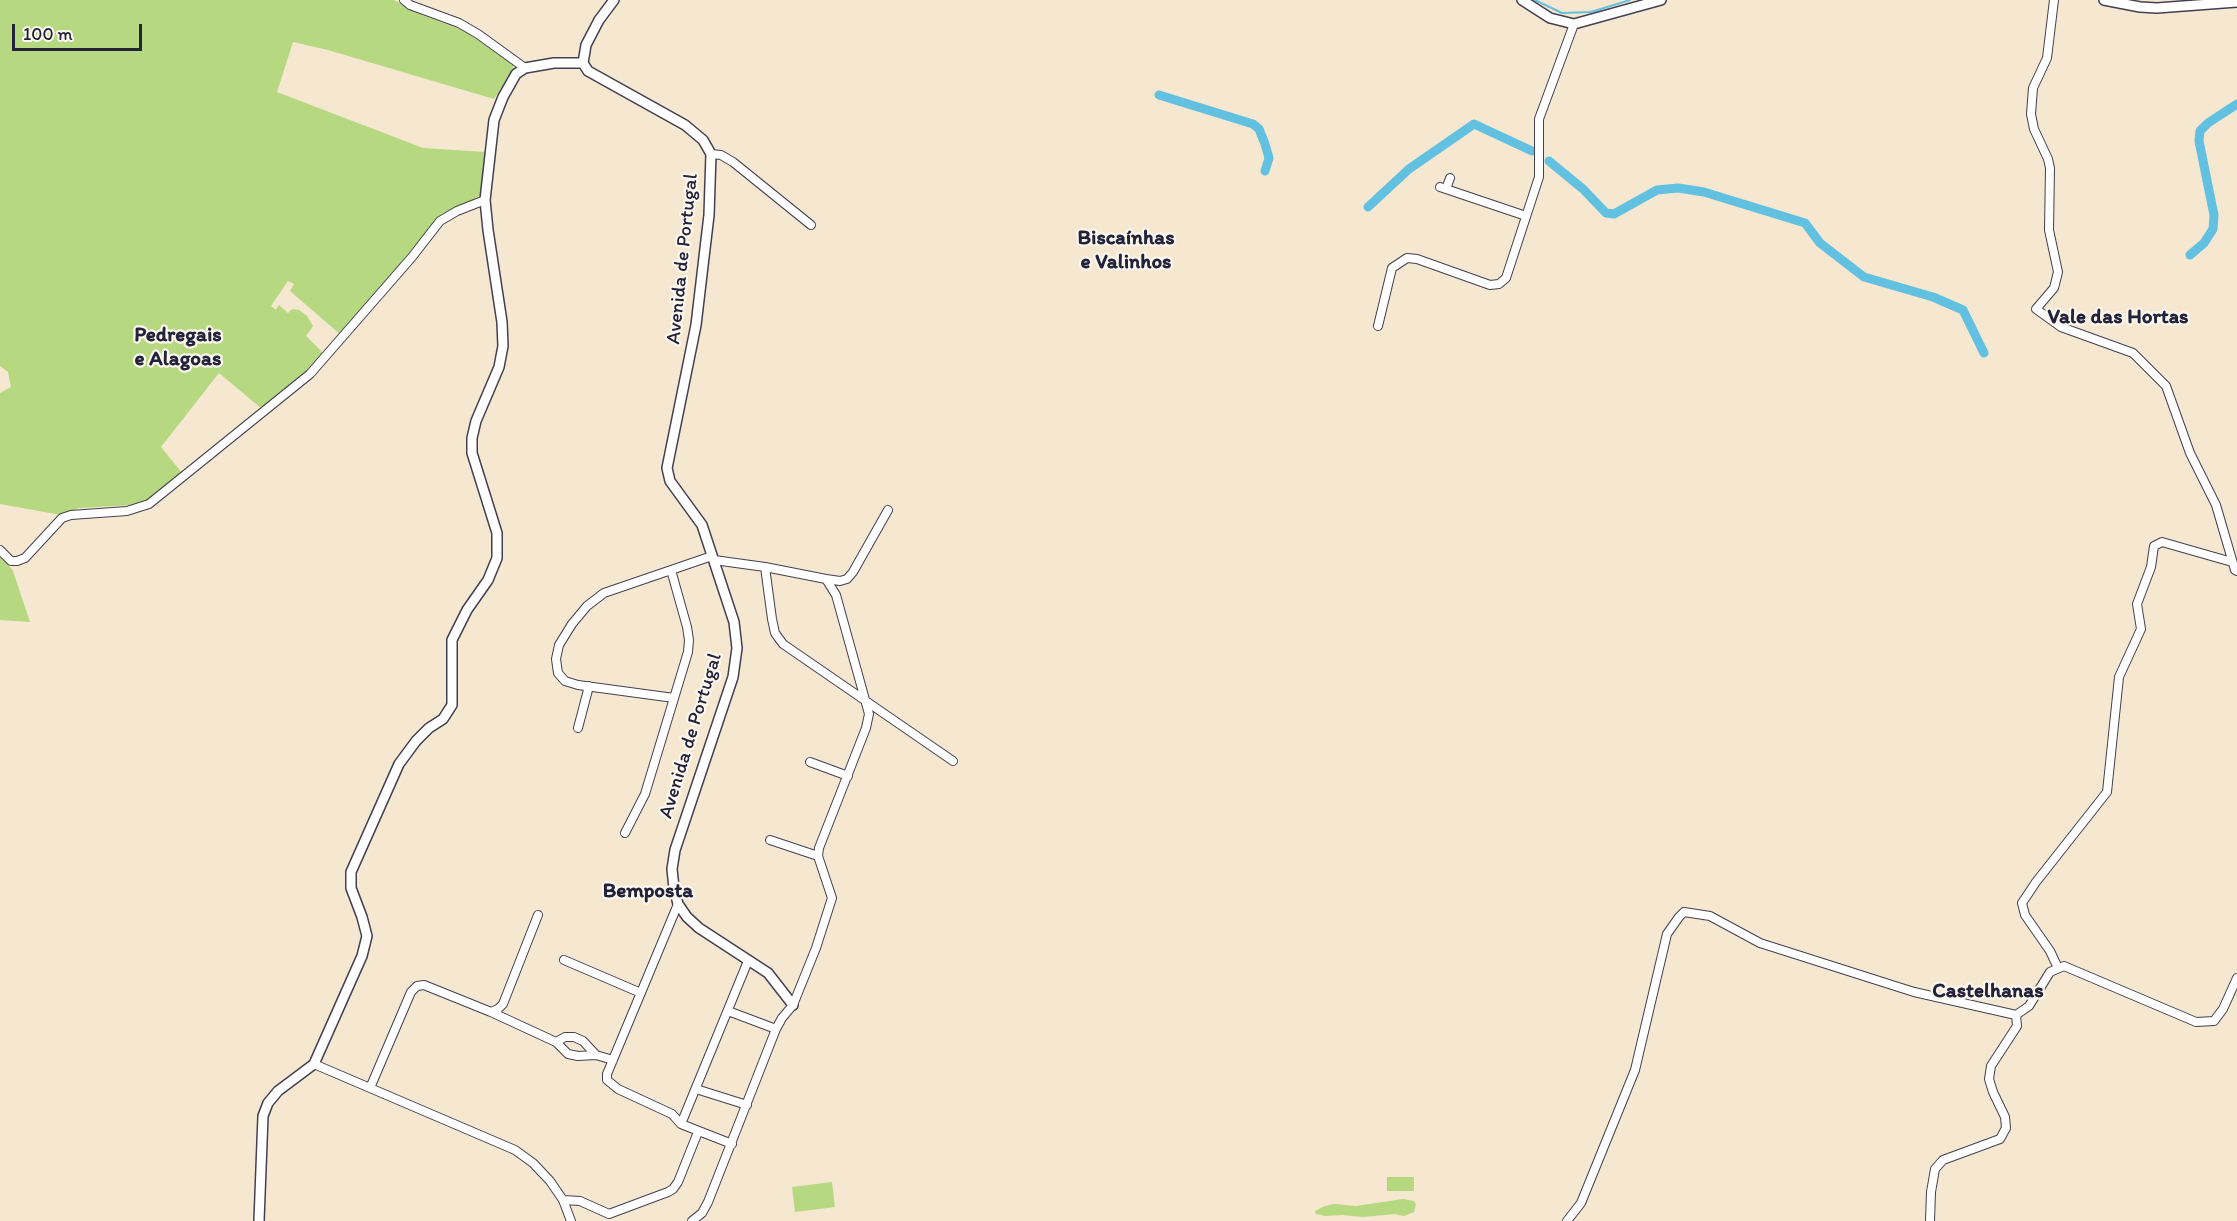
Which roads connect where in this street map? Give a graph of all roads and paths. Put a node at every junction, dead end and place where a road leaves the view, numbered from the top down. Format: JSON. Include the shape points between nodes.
{"nodes":[{"id":1,"x":404,"y":0,"type":"edge"},
{"id":2,"x":614,"y":0,"type":"edge"},
{"id":3,"x":1522,"y":0,"type":"edge"},
{"id":4,"x":1661,"y":0,"type":"edge"},
{"id":5,"x":2054,"y":0,"type":"edge"},
{"id":6,"x":2104,"y":0,"type":"edge"},
{"id":7,"x":2237,"y":2,"type":"edge"},
{"id":8,"x":1574,"y":24,"type":"junction"},
{"id":9,"x":583,"y":63,"type":"junction"},
{"id":10,"x":525,"y":68,"type":"junction"},
{"id":11,"x":711,"y":154,"type":"junction"},
{"id":12,"x":1450,"y":178,"type":"dead end"},
{"id":13,"x":485,"y":200,"type":"junction"},
{"id":14,"x":1526,"y":216,"type":"junction"},
{"id":15,"x":810,"y":225,"type":"dead end"},
{"id":16,"x":1378,"y":326,"type":"dead end"},
{"id":17,"x":888,"y":510,"type":"dead end"},
{"id":18,"x":0,"y":550,"type":"edge"},
{"id":19,"x":713,"y":558,"type":"junction"},
{"id":20,"x":2232,"y":562,"type":"junction"},
{"id":21,"x":765,"y":567,"type":"junction"},
{"id":22,"x":671,"y":570,"type":"junction"},
{"id":23,"x":2237,"y":571,"type":"edge"},
{"id":24,"x":826,"y":579,"type":"junction"},
{"id":25,"x":589,"y":686,"type":"junction"},
{"id":26,"x":674,"y":698,"type":"junction"},
{"id":27,"x":867,"y":701,"type":"junction"},
{"id":28,"x":578,"y":728,"type":"dead end"},
{"id":29,"x":953,"y":761,"type":"dead end"},
{"id":30,"x":810,"y":762,"type":"dead end"},
{"id":31,"x":848,"y":776,"type":"junction"},
{"id":32,"x":625,"y":833,"type":"dead end"},
{"id":33,"x":770,"y":840,"type":"dead end"},
{"id":34,"x":818,"y":856,"type":"junction"},
{"id":35,"x":678,"y":904,"type":"junction"},
{"id":36,"x":538,"y":915,"type":"dead end"},
{"id":37,"x":564,"y":960,"type":"dead end"},
{"id":38,"x":748,"y":961,"type":"junction"},
{"id":39,"x":2058,"y":968,"type":"junction"},
{"id":40,"x":2237,"y":978,"type":"edge"},
{"id":41,"x":641,"y":993,"type":"junction"},
{"id":42,"x":793,"y":1005,"type":"junction"},
{"id":43,"x":728,"y":1011,"type":"junction"},
{"id":44,"x":491,"y":1012,"type":"junction"},
{"id":45,"x":2016,"y":1015,"type":"junction"},
{"id":46,"x":776,"y":1029,"type":"junction"},
{"id":47,"x":556,"y":1042,"type":"junction"},
{"id":48,"x":596,"y":1055,"type":"junction"},
{"id":49,"x":613,"y":1060,"type":"junction"},
{"id":50,"x":314,"y":1064,"type":"junction"},
{"id":51,"x":370,"y":1088,"type":"junction"},
{"id":52,"x":696,"y":1089,"type":"junction"},
{"id":53,"x":747,"y":1105,"type":"junction"},
{"id":54,"x":681,"y":1124,"type":"junction"},
{"id":55,"x":698,"y":1132,"type":"junction"},
{"id":56,"x":732,"y":1144,"type":"junction"},
{"id":57,"x":563,"y":1200,"type":"junction"},
{"id":58,"x":259,"y":1221,"type":"edge"},
{"id":59,"x":571,"y":1221,"type":"edge"},
{"id":60,"x":692,"y":1221,"type":"edge"},
{"id":61,"x":1567,"y":1221,"type":"edge"},
{"id":62,"x":1930,"y":1221,"type":"edge"}],
"edges":[{"from":1,"to":10,"type":"street","via":[[459,23]]},
{"from":2,"to":9,"type":"street","via":[[592,32]]},
{"from":3,"to":8,"type":"street","via":[[1550,18]]},
{"from":4,"to":8,"type":"street"},
{"from":5,"to":20,"type":"street","via":[[2047,58],[2033,88],[2031,114],[2049,159],[2049,230],[2058,272],[2054,288],[2036,309],[2061,327],[2133,353],[2166,386],[2190,453],[2216,506]]},
{"from":6,"to":7,"type":"street","via":[[2140,8]]},
{"from":8,"to":14,"type":"street","via":[[1539,119],[1539,177]]},
{"from":9,"to":10,"type":"street"},
{"from":9,"to":11,"type":"street","via":[[595,76],[685,125],[703,140]]},
{"from":10,"to":13,"type":"street","via":[[516,74],[494,120]]},
{"from":11,"to":15,"type":"street","via":[[733,162]]},
{"from":11,"to":19,"type":"street","name":"Avenida de Portugal","via":[[699,304],[667,468],[670,481],[702,525]]},
{"from":12,"to":14,"type":"street","via":[[1443,188]]},
{"from":13,"to":18,"type":"street","via":[[440,221],[310,374],[149,504],[127,511],[62,518],[25,558],[17,561],[11,561]]},
{"from":13,"to":50,"type":"street","via":[[503,346],[499,367],[476,421],[472,453],[497,533],[497,558],[452,640],[452,705],[399,764],[356,858],[351,888],[367,936],[362,956]]},
{"from":14,"to":16,"type":"street","via":[[1506,279],[1499,284],[1479,282],[1417,259],[1397,262],[1392,268]]},
{"from":17,"to":24,"type":"street","via":[[847,579]]},
{"from":19,"to":21,"type":"street"},
{"from":19,"to":22,"type":"street"},
{"from":19,"to":35,"type":"street","name":"Avenida de Portugal","via":[[734,622],[736,663],[675,850],[672,869]]},
{"from":20,"to":23,"type":"street"},
{"from":20,"to":39,"type":"street","via":[[2162,542],[2154,546],[2151,567],[2137,604],[2140,629],[2119,677],[2107,792],[2022,903],[2025,915]]},
{"from":21,"to":24,"type":"street"},
{"from":21,"to":27,"type":"street","via":[[775,633],[794,652]]},
{"from":22,"to":25,"type":"street","via":[[604,593],[572,624],[559,645],[558,673],[565,681]]},
{"from":22,"to":26,"type":"street","via":[[689,640]]},
{"from":24,"to":27,"type":"street","via":[[836,595]]},
{"from":25,"to":26,"type":"street"},
{"from":25,"to":28,"type":"street"},
{"from":26,"to":32,"type":"street","via":[[645,794]]},
{"from":27,"to":29,"type":"street"},
{"from":27,"to":31,"type":"street","via":[[866,728]]},
{"from":30,"to":31,"type":"street"},
{"from":31,"to":34,"type":"street"},
{"from":33,"to":34,"type":"street"},
{"from":34,"to":42,"type":"street","via":[[832,898]]},
{"from":35,"to":38,"type":"street","via":[[699,928]]},
{"from":35,"to":41,"type":"street"},
{"from":36,"to":44,"type":"street","via":[[503,1004]]},
{"from":37,"to":41,"type":"street"},
{"from":38,"to":42,"type":"street","via":[[768,973]]},
{"from":38,"to":43,"type":"street"},
{"from":39,"to":40,"type":"street","via":[[2064,966],[2196,1023],[2214,1021]]},
{"from":39,"to":45,"type":"street","via":[[2050,972],[2029,1006]]},
{"from":41,"to":49,"type":"street"},
{"from":42,"to":46,"type":"street"},
{"from":43,"to":46,"type":"street"},
{"from":43,"to":52,"type":"street"},
{"from":44,"to":47,"type":"street"},
{"from":44,"to":51,"type":"street","via":[[432,987],[417,986]]},
{"from":45,"to":61,"type":"street","via":[[1914,992],[1760,943],[1710,916],[1684,912],[1667,934],[1635,1070],[1581,1203]]},
{"from":45,"to":62,"type":"street","via":[[2017,1026],[1991,1066],[1989,1078],[2006,1128],[2000,1139],[1943,1160],[1935,1169]]},
{"from":46,"to":53,"type":"street"},
{"from":47,"to":48,"type":"street","via":[[568,1054]]},
{"from":47,"to":48,"type":"street","via":[[574,1037]]},
{"from":48,"to":49,"type":"street"},
{"from":49,"to":54,"type":"street","via":[[607,1080],[610,1084],[660,1107]]},
{"from":50,"to":51,"type":"street"},
{"from":50,"to":58,"type":"street","via":[[278,1091],[263,1116]]},
{"from":51,"to":57,"type":"street","via":[[515,1150],[533,1163]]},
{"from":52,"to":53,"type":"street"},
{"from":52,"to":54,"type":"street"},
{"from":53,"to":56,"type":"street"},
{"from":54,"to":55,"type":"street"},
{"from":55,"to":56,"type":"street"},
{"from":55,"to":57,"type":"street","via":[[678,1182],[668,1192],[609,1214],[580,1201]]},
{"from":56,"to":60,"type":"street","via":[[708,1202]]},
{"from":57,"to":59,"type":"street"}]}
